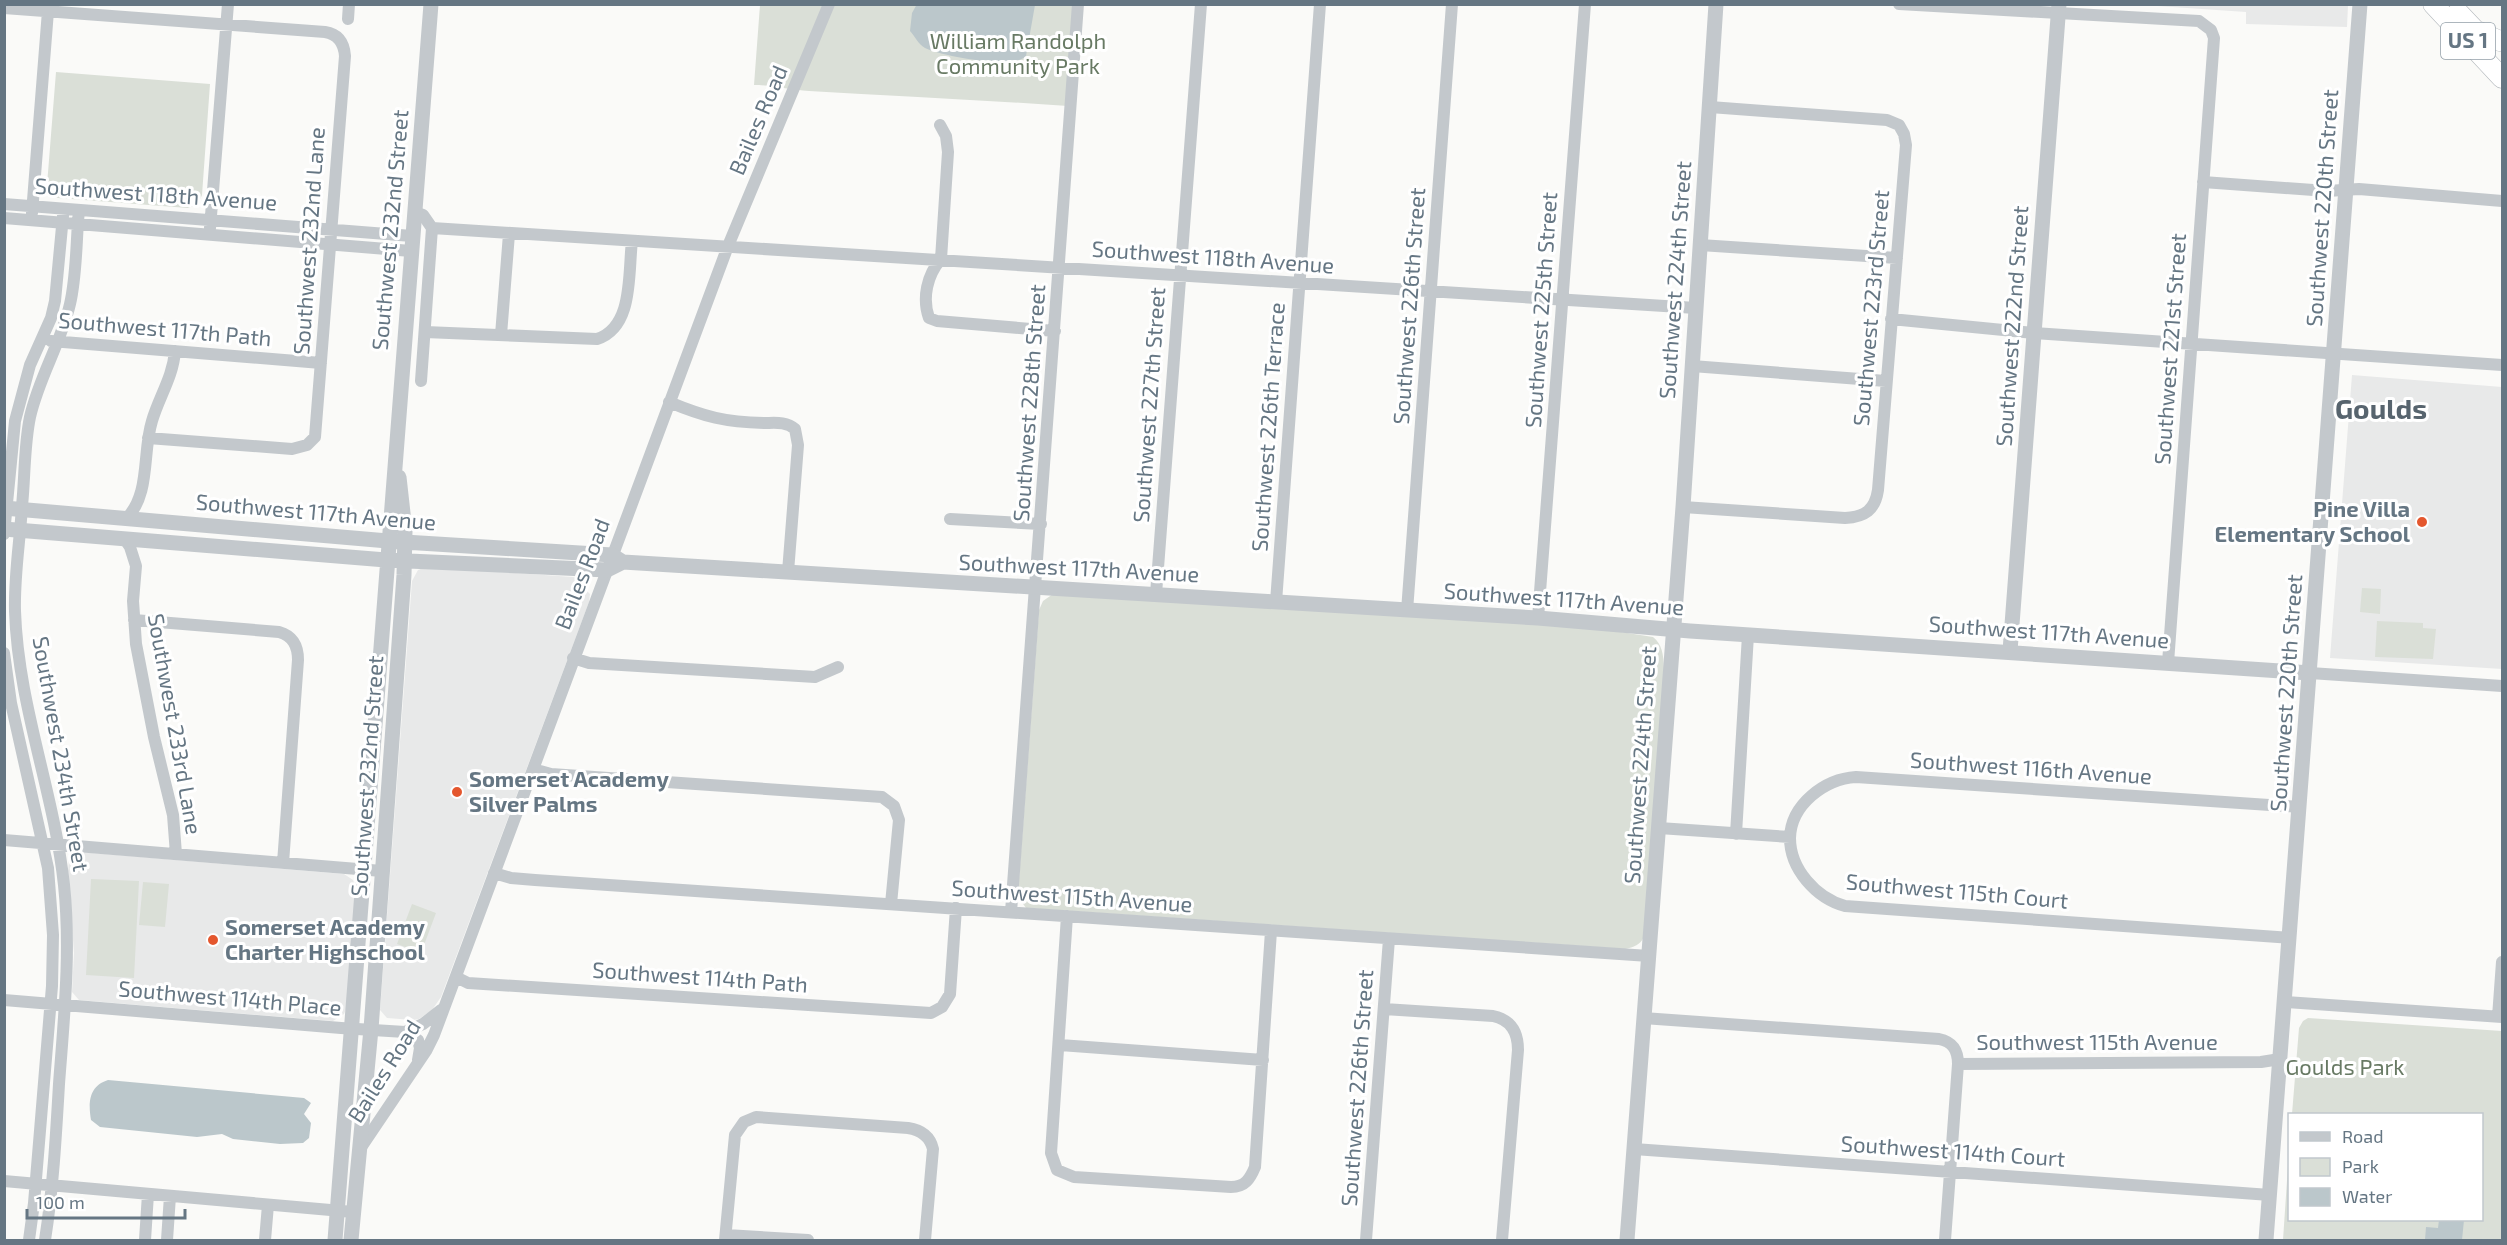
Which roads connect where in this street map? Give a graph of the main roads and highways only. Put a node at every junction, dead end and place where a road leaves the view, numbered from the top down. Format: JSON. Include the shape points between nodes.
{"nodes":[{"id":1,"x":2433,"y":4,"type":"edge"},
{"id":2,"x":2451,"y":4,"type":"edge"},
{"id":3,"x":2465,"y":4,"type":"edge"},
{"id":4,"x":2501,"y":43,"type":"edge"},
{"id":5,"x":2502,"y":78,"type":"edge"}],
"edges":[{"from":1,"to":5,"type":"highway","number":"US 1"},
{"from":2,"to":4,"type":"highway","via":[[2475,30]]},
{"from":3,"to":4,"type":"highway","number":"US 1"}]}
